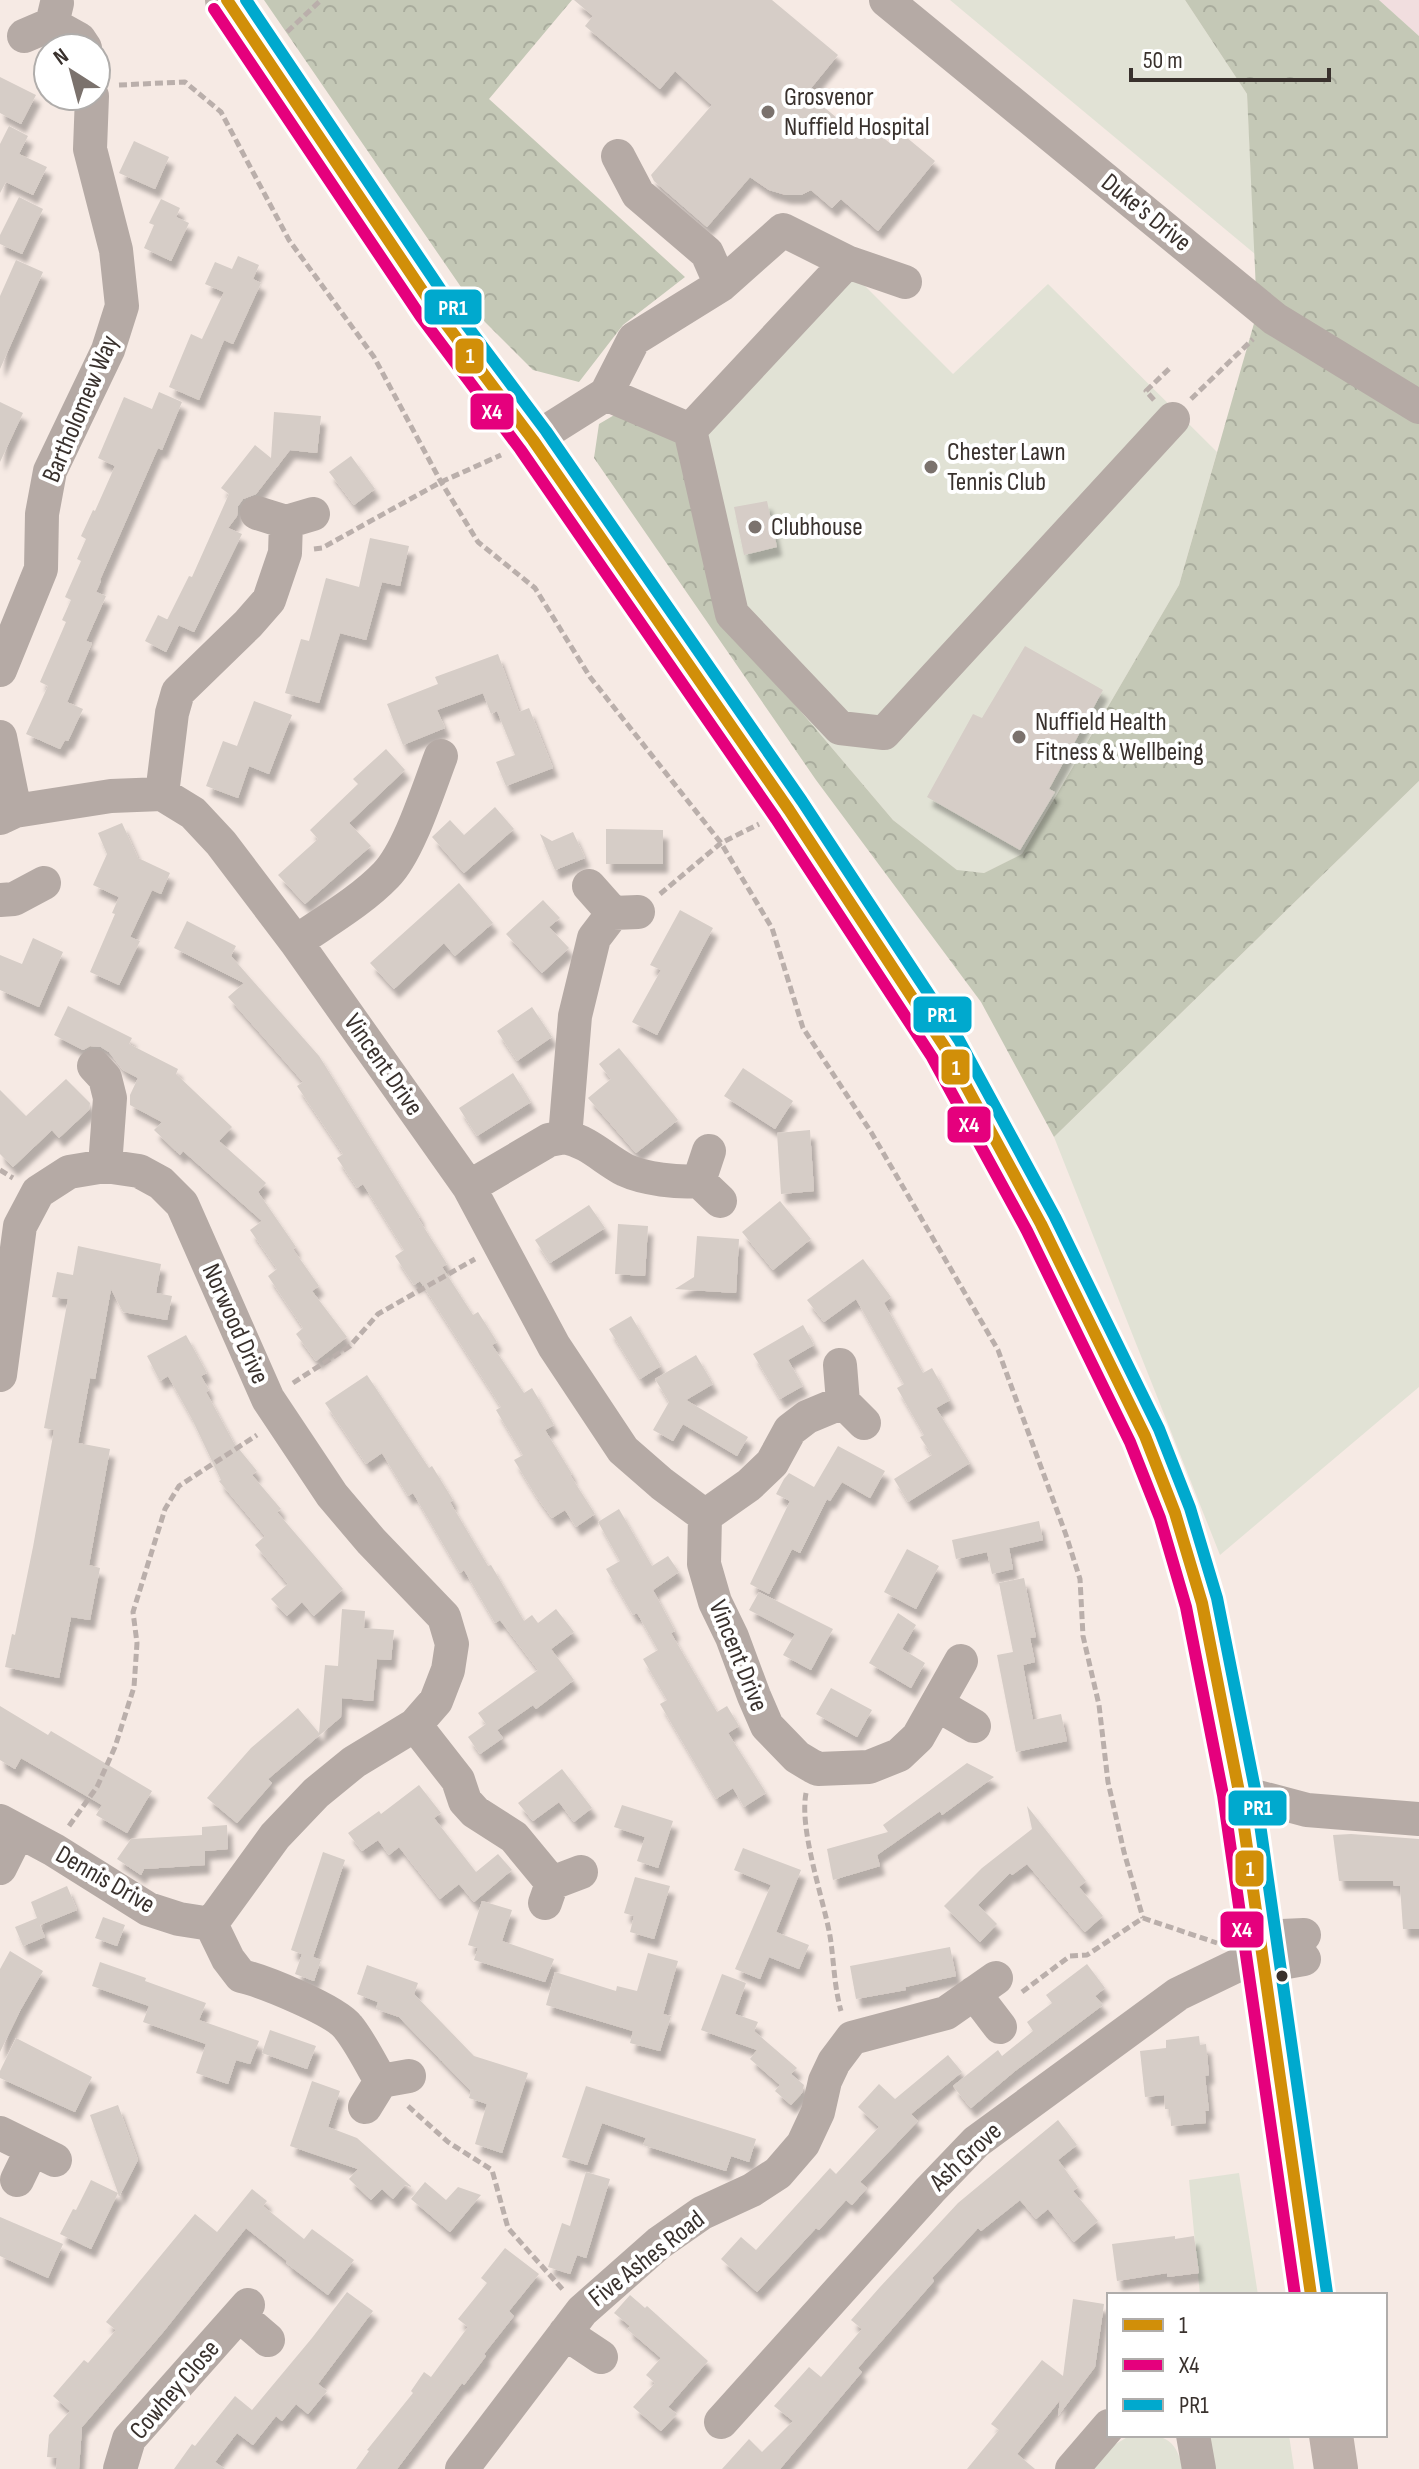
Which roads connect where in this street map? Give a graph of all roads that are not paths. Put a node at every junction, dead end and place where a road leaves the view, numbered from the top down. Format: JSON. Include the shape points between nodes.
{"nodes":[{"id":1,"x":227,"y":0,"type":"edge"},
{"id":2,"x":886,"y":0,"type":"edge"},
{"id":3,"x":44,"y":21,"type":"dead end"},
{"id":4,"x":65,"y":32,"type":"edge"},
{"id":5,"x":97,"y":112,"type":"edge"},
{"id":6,"x":618,"y":156,"type":"dead end"},
{"id":7,"x":847,"y":262,"type":"junction"},
{"id":8,"x":905,"y":282,"type":"dead end"},
{"id":9,"x":721,"y":285,"type":"junction"},
{"id":10,"x":606,"y":394,"type":"junction"},
{"id":11,"x":1419,"y":407,"type":"edge"},
{"id":12,"x":1173,"y":419,"type":"dead end"},
{"id":13,"x":690,"y":430,"type":"junction"},
{"id":14,"x":533,"y":440,"type":"junction"},
{"id":15,"x":285,"y":526,"type":"road end"},
{"id":16,"x":0,"y":670,"type":"edge"},
{"id":17,"x":0,"y":737,"type":"edge"},
{"id":18,"x":441,"y":756,"type":"dead end"},
{"id":19,"x":162,"y":794,"type":"junction"},
{"id":20,"x":7,"y":815,"type":"edge"},
{"id":21,"x":44,"y":883,"type":"dead end"},
{"id":22,"x":589,"y":886,"type":"dead end"},
{"id":23,"x":0,"y":900,"type":"edge"},
{"id":24,"x":296,"y":942,"type":"junction"},
{"id":25,"x":94,"y":1066,"type":"dead end"},
{"id":26,"x":565,"y":1137,"type":"junction"},
{"id":27,"x":105,"y":1166,"type":"junction"},
{"id":28,"x":709,"y":1178,"type":"dead end"},
{"id":29,"x":469,"y":1187,"type":"junction"},
{"id":30,"x":840,"y":1365,"type":"dead end"},
{"id":31,"x":0,"y":1375,"type":"edge"},
{"id":32,"x":705,"y":1516,"type":"junction"},
{"id":33,"x":961,"y":1661,"type":"dead end"},
{"id":34,"x":938,"y":1705,"type":"junction"},
{"id":35,"x":415,"y":1725,"type":"junction"},
{"id":36,"x":974,"y":1726,"type":"dead end"},
{"id":37,"x":1239,"y":1792,"type":"junction"},
{"id":38,"x":1419,"y":1819,"type":"edge"},
{"id":39,"x":9,"y":1826,"type":"edge"},
{"id":40,"x":0,"y":1868,"type":"edge"},
{"id":41,"x":559,"y":1886,"type":"dead end"},
{"id":42,"x":211,"y":1924,"type":"junction"},
{"id":43,"x":1279,"y":1950,"type":"junction"},
{"id":44,"x":1000,"y":2027,"type":"dead end"},
{"id":45,"x":385,"y":2088,"type":"road end"},
{"id":46,"x":0,"y":2133,"type":"edge"},
{"id":47,"x":17,"y":2180,"type":"dead end"},
{"id":48,"x":1311,"y":2293,"type":"edge"},
{"id":49,"x":574,"y":2322,"type":"junction"},
{"id":50,"x":268,"y":2340,"type":"dead end"},
{"id":51,"x":601,"y":2357,"type":"dead end"},
{"id":52,"x":721,"y":2422,"type":"dead end"},
{"id":53,"x":1107,"y":2428,"type":"edge"},
{"id":54,"x":1193,"y":2437,"type":"edge"},
{"id":55,"x":1331,"y":2437,"type":"edge"},
{"id":56,"x":120,"y":2469,"type":"edge"},
{"id":57,"x":462,"y":2469,"type":"edge"},
{"id":58,"x":1072,"y":2469,"type":"edge"},
{"id":59,"x":1199,"y":2469,"type":"edge"},
{"id":60,"x":1336,"y":2469,"type":"edge"}],
"edges":[{"from":1,"to":14,"type":"highway","via":[[434,308]]},
{"from":2,"to":11,"type":"street","name":"Duke's Drive","via":[[1275,319]]},
{"from":3,"to":4,"type":"street"},
{"from":5,"to":16,"type":"street","name":"Bartholomew Way","via":[[90,149],[116,250],[122,306],[108,350],[50,471],[42,514],[41,569]]},
{"from":6,"to":9,"type":"street","via":[[638,194],[707,253]]},
{"from":7,"to":8,"type":"street"},
{"from":7,"to":9,"type":"street","via":[[783,230]]},
{"from":7,"to":13,"type":"street"},
{"from":9,"to":10,"type":"street","via":[[634,339]]},
{"from":10,"to":13,"type":"street"},
{"from":10,"to":14,"type":"street"},
{"from":12,"to":13,"type":"street","via":[[884,733],[840,728],[732,614]]},
{"from":14,"to":37,"type":"highway","via":[[789,810],[946,1049],[1041,1224],[1145,1436],[1175,1513],[1202,1603]]},
{"from":15,"to":19,"type":"street","via":[[269,600],[178,692]]},
{"from":17,"to":20,"type":"street"},
{"from":18,"to":24,"type":"street","via":[[409,838],[389,873]]},
{"from":19,"to":20,"type":"street","via":[[111,796]]},
{"from":19,"to":24,"type":"street","name":"Vincent Drive","via":[[193,813],[221,843]]},
{"from":21,"to":23,"type":"street","via":[[14,899]]},
{"from":22,"to":26,"type":"street","via":[[625,913],[594,938],[575,1016]]},
{"from":24,"to":29,"type":"street","name":"Vincent Drive"},
{"from":25,"to":27,"type":"street","via":[[105,1078],[110,1098]]},
{"from":26,"to":28,"type":"street","via":[[580,1140],[627,1171],[681,1183]]},
{"from":26,"to":29,"type":"street","via":[[549,1140]]},
{"from":27,"to":31,"type":"street","name":"Norwood Drive","via":[[69,1172],[38,1192],[20,1226]]},
{"from":27,"to":35,"type":"street","name":"Norwood Drive","via":[[139,1171],[182,1204],[275,1409],[332,1495],[444,1617],[452,1644],[448,1670],[436,1701]]},
{"from":29,"to":32,"type":"street","name":"Vincent Drive","via":[[554,1346],[623,1450]]},
{"from":30,"to":32,"type":"street","via":[[854,1413],[807,1417],[790,1430],[772,1463]]},
{"from":32,"to":34,"type":"street","name":"Vincent Drive","via":[[704,1564],[715,1602],[767,1726],[797,1757],[818,1769],[869,1767],[899,1755]]},
{"from":33,"to":34,"type":"street"},
{"from":34,"to":36,"type":"street"},
{"from":35,"to":41,"type":"street","via":[[458,1780],[465,1801],[514,1837]]},
{"from":35,"to":42,"type":"street","name":"Norwood Drive","via":[[354,1762],[316,1793],[275,1836]]},
{"from":37,"to":38,"type":"street","via":[[1307,1810]]},
{"from":37,"to":43,"type":"highway"},
{"from":39,"to":40,"type":"street"},
{"from":39,"to":42,"type":"street","name":"Dennis Drive","via":[[148,1909]]},
{"from":42,"to":45,"type":"street","via":[[241,1976],[310,2003],[347,2025]]},
{"from":43,"to":48,"type":"highway"},
{"from":43,"to":52,"type":"street","name":"Ash Grove","via":[[1178,1994],[976,2142]]},
{"from":44,"to":49,"type":"street","name":"Five Ashes Road","via":[[985,1985],[946,2013],[852,2038],[825,2081],[803,2144],[778,2173],[670,2235]]},
{"from":46,"to":47,"type":"street","via":[[44,2154]]},
{"from":49,"to":51,"type":"street","name":"Five Ashes Road"},
{"from":49,"to":57,"type":"street","name":"Five Ashes Road"},
{"from":50,"to":56,"type":"street","name":"Cowhey Close","via":[[243,2310],[129,2439]]},
{"from":53,"to":58,"type":"street"},
{"from":54,"to":59,"type":"street"},
{"from":55,"to":60,"type":"highway"}]}
